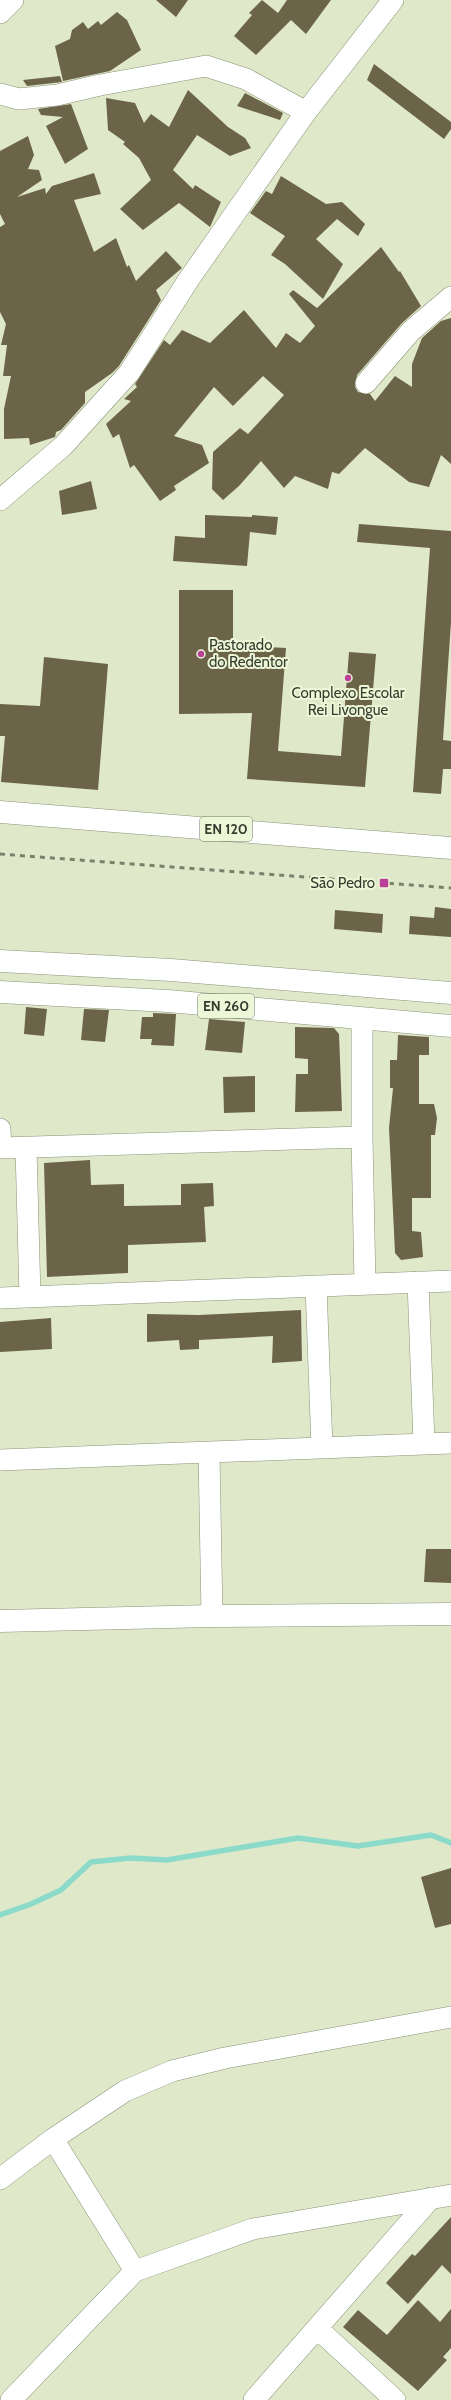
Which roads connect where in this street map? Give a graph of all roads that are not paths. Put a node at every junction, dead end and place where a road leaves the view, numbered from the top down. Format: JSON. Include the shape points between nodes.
{"nodes":[{"id":1,"x":13,"y":0,"type":"edge"},
{"id":2,"x":393,"y":0,"type":"edge"},
{"id":3,"x":0,"y":13,"type":"edge"},
{"id":4,"x":0,"y":94,"type":"edge"},
{"id":5,"x":306,"y":112,"type":"junction"},
{"id":6,"x":451,"y":297,"type":"edge"},
{"id":7,"x":366,"y":383,"type":"dead end"},
{"id":8,"x":0,"y":500,"type":"edge"},
{"id":9,"x":0,"y":812,"type":"edge"},
{"id":10,"x":451,"y":848,"type":"edge"},
{"id":11,"x":0,"y":961,"type":"edge"},
{"id":12,"x":171,"y":970,"type":"junction"},
{"id":13,"x":0,"y":992,"type":"edge"},
{"id":14,"x":451,"y":993,"type":"edge"},
{"id":15,"x":168,"y":1001,"type":"junction"},
{"id":16,"x":362,"y":1019,"type":"junction"},
{"id":17,"x":451,"y":1026,"type":"edge"},
{"id":18,"x":362,"y":1137,"type":"junction"},
{"id":19,"x":0,"y":1142,"type":"edge"},
{"id":20,"x":26,"y":1148,"type":"junction"},
{"id":21,"x":451,"y":1281,"type":"edge"},
{"id":22,"x":418,"y":1282,"type":"junction"},
{"id":23,"x":365,"y":1284,"type":"junction"},
{"id":24,"x":316,"y":1286,"type":"junction"},
{"id":25,"x":30,"y":1297,"type":"junction"},
{"id":26,"x":0,"y":1298,"type":"edge"},
{"id":27,"x":424,"y":1443,"type":"junction"},
{"id":28,"x":451,"y":1443,"type":"edge"},
{"id":29,"x":322,"y":1448,"type":"junction"},
{"id":30,"x":209,"y":1453,"type":"junction"},
{"id":31,"x":0,"y":1460,"type":"edge"},
{"id":32,"x":451,"y":1614,"type":"edge"},
{"id":33,"x":212,"y":1616,"type":"junction"},
{"id":34,"x":0,"y":1621,"type":"edge"},
{"id":35,"x":451,"y":2017,"type":"edge"},
{"id":36,"x":53,"y":2139,"type":"junction"},
{"id":37,"x":0,"y":2179,"type":"edge"},
{"id":38,"x":441,"y":2196,"type":"edge"},
{"id":39,"x":136,"y":2271,"type":"junction"},
{"id":40,"x":317,"y":2328,"type":"junction"},
{"id":41,"x":12,"y":2400,"type":"edge"},
{"id":42,"x":254,"y":2400,"type":"edge"},
{"id":43,"x":395,"y":2400,"type":"edge"}],
"edges":[{"from":1,"to":3,"type":"street"},
{"from":2,"to":5,"type":"street"},
{"from":4,"to":5,"type":"street","via":[[19,98],[57,95],[206,66],[246,79]]},
{"from":5,"to":8,"type":"street","via":[[189,279],[129,373],[63,446]]},
{"from":6,"to":7,"type":"street","via":[[411,331]]},
{"from":9,"to":10,"type":"main road","number":"EN 120"},
{"from":11,"to":12,"type":"main road","number":"EN 260"},
{"from":12,"to":14,"type":"main road","number":"EN 260"},
{"from":12,"to":15,"type":"main road"},
{"from":13,"to":15,"type":"main road","number":"EN 260"},
{"from":15,"to":16,"type":"main road","number":"EN 260"},
{"from":16,"to":17,"type":"main road","number":"EN 260"},
{"from":16,"to":18,"type":"street"},
{"from":18,"to":20,"type":"street"},
{"from":18,"to":23,"type":"street"},
{"from":19,"to":20,"type":"street"},
{"from":20,"to":25,"type":"street"},
{"from":21,"to":22,"type":"street"},
{"from":22,"to":23,"type":"street"},
{"from":22,"to":27,"type":"street"},
{"from":23,"to":24,"type":"street"},
{"from":24,"to":25,"type":"street"},
{"from":24,"to":29,"type":"street"},
{"from":25,"to":26,"type":"street"},
{"from":27,"to":28,"type":"street"},
{"from":27,"to":29,"type":"street"},
{"from":29,"to":30,"type":"street"},
{"from":30,"to":31,"type":"street"},
{"from":30,"to":33,"type":"street"},
{"from":32,"to":33,"type":"main road"},
{"from":33,"to":34,"type":"main road"},
{"from":35,"to":36,"type":"street","via":[[225,2058],[172,2071],[125,2092]]},
{"from":36,"to":37,"type":"street"},
{"from":36,"to":39,"type":"street"},
{"from":38,"to":39,"type":"street","via":[[253,2229]]},
{"from":38,"to":40,"type":"street"},
{"from":39,"to":41,"type":"street"},
{"from":40,"to":42,"type":"street"},
{"from":40,"to":43,"type":"street"}]}
